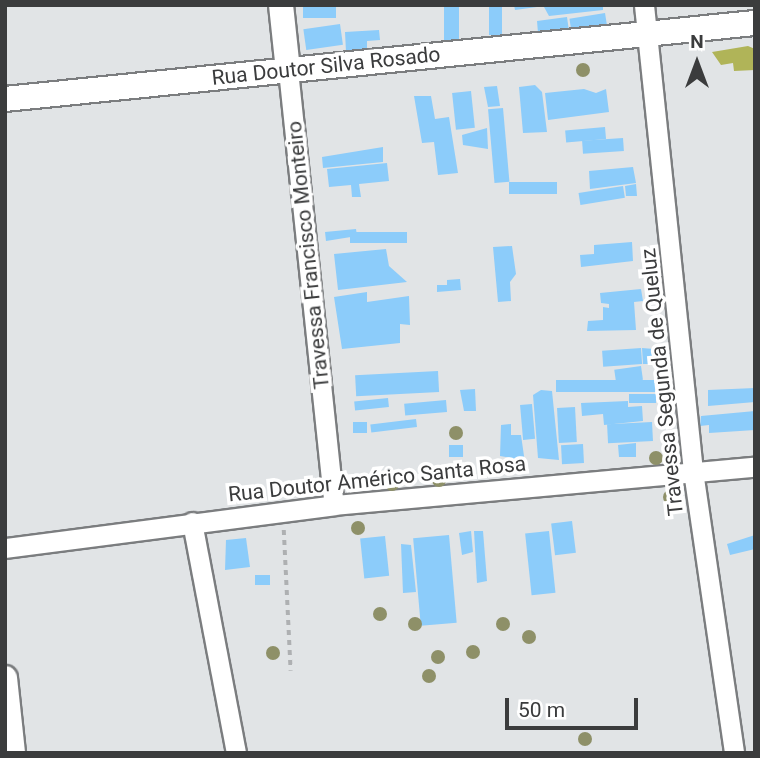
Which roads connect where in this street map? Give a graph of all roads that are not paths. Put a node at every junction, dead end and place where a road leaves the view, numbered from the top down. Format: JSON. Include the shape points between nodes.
{"nodes":[{"id":1,"x":281,"y":5,"type":"edge"},
{"id":2,"x":644,"y":5,"type":"edge"},
{"id":3,"x":755,"y":23,"type":"edge"},
{"id":4,"x":647,"y":35,"type":"junction"},
{"id":5,"x":288,"y":70,"type":"junction"},
{"id":6,"x":5,"y":99,"type":"edge"},
{"id":7,"x":755,"y":467,"type":"edge"},
{"id":8,"x":693,"y":471,"type":"junction"},
{"id":9,"x":334,"y":505,"type":"junction"},
{"id":10,"x":192,"y":522,"type":"junction"},
{"id":11,"x":5,"y":548,"type":"edge"},
{"id":12,"x":5,"y":678,"type":"edge"},
{"id":13,"x":13,"y":753,"type":"edge"},
{"id":14,"x":236,"y":753,"type":"edge"},
{"id":15,"x":734,"y":753,"type":"edge"}],
"edges":[{"from":1,"to":5,"type":"street","name":"Travessa Francisco Monteiro"},
{"from":2,"to":4,"type":"street","name":"Travessa Segunda de Queluz"},
{"from":3,"to":4,"type":"street","name":"Rua Doutor Silva Rosado"},
{"from":4,"to":5,"type":"street","name":"Rua Doutor Silva Rosado"},
{"from":4,"to":8,"type":"street","name":"Travessa Segunda de Queluz"},
{"from":5,"to":6,"type":"street","name":"Rua Doutor Silva Rosado"},
{"from":5,"to":9,"type":"street","name":"Travessa Francisco Monteiro"},
{"from":7,"to":8,"type":"street","name":"Rua Doutor Américo Santa Rosa"},
{"from":8,"to":9,"type":"street","name":"Rua Doutor Américo Santa Rosa"},
{"from":8,"to":15,"type":"street","name":"Travessa Segunda de Queluz"},
{"from":9,"to":10,"type":"street","name":"Rua Doutor Américo Santa Rosa"},
{"from":10,"to":11,"type":"street","name":"Rua Doutor Américo Santa Rosa"},
{"from":10,"to":14,"type":"street"},
{"from":12,"to":13,"type":"street"}]}
